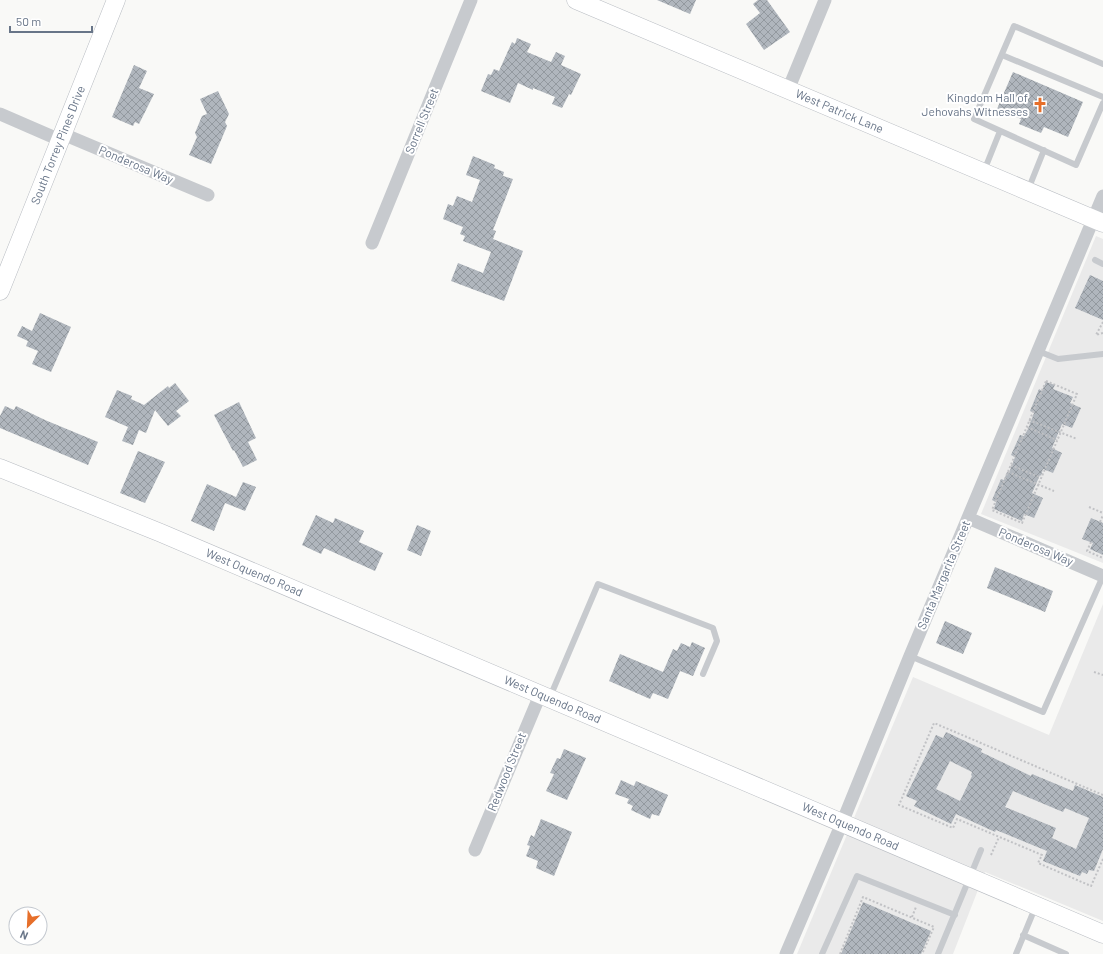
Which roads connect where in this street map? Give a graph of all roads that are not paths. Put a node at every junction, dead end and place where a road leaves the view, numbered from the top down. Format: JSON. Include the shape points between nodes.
{"nodes":[{"id":1,"x":116,"y":0,"type":"edge"},
{"id":2,"x":471,"y":0,"type":"edge"},
{"id":3,"x":576,"y":0,"type":"edge"},
{"id":4,"x":825,"y":0,"type":"edge"},
{"id":5,"x":1002,"y":55,"type":"junction"},
{"id":6,"x":1103,"y":64,"type":"edge"},
{"id":7,"x":788,"y":90,"type":"junction"},
{"id":8,"x":1103,"y":98,"type":"edge"},
{"id":9,"x":1103,"y":104,"type":"edge"},
{"id":10,"x":0,"y":114,"type":"edge"},
{"id":11,"x":1000,"y":131,"type":"junction"},
{"id":12,"x":62,"y":137,"type":"junction"},
{"id":13,"x":1044,"y":150,"type":"junction"},
{"id":14,"x":984,"y":173,"type":"junction"},
{"id":15,"x":1027,"y":191,"type":"junction"},
{"id":16,"x":208,"y":195,"type":"dead end"},
{"id":17,"x":1103,"y":196,"type":"edge"},
{"id":18,"x":1098,"y":221,"type":"edge"},
{"id":19,"x":372,"y":243,"type":"dead end"},
{"id":20,"x":1095,"y":260,"type":"dead end"},
{"id":21,"x":1103,"y":264,"type":"edge"},
{"id":22,"x":0,"y":291,"type":"edge"},
{"id":23,"x":1038,"y":351,"type":"junction"},
{"id":24,"x":1103,"y":354,"type":"edge"},
{"id":25,"x":0,"y":468,"type":"edge"},
{"id":26,"x":968,"y":518,"type":"junction"},
{"id":27,"x":1103,"y":576,"type":"edge"},
{"id":28,"x":910,"y":656,"type":"junction"},
{"id":29,"x":703,"y":674,"type":"dead end"},
{"id":30,"x":545,"y":697,"type":"junction"},
{"id":31,"x":842,"y":823,"type":"junction"},
{"id":32,"x":475,"y":850,"type":"dead end"},
{"id":33,"x":982,"y":850,"type":"dead end"},
{"id":34,"x":970,"y":878,"type":"junction"},
{"id":35,"x":1036,"y":906,"type":"junction"},
{"id":36,"x":955,"y":915,"type":"junction"},
{"id":37,"x":1103,"y":934,"type":"edge"},
{"id":38,"x":1023,"y":935,"type":"junction"},
{"id":39,"x":786,"y":954,"type":"edge"},
{"id":40,"x":822,"y":954,"type":"edge"},
{"id":41,"x":938,"y":954,"type":"edge"},
{"id":42,"x":1016,"y":954,"type":"edge"},
{"id":43,"x":1066,"y":954,"type":"edge"}],
"edges":[{"from":1,"to":12,"type":"street","name":"South Torrey Pines Drive"},
{"from":2,"to":19,"type":"street","name":"Sorrell Street"},
{"from":3,"to":7,"type":"street","name":"West Patrick Lane"},
{"from":4,"to":7,"type":"street"},
{"from":5,"to":6,"type":"lane","via":[[1014,26]]},
{"from":5,"to":8,"type":"lane"},
{"from":5,"to":11,"type":"lane","via":[[974,119]]},
{"from":7,"to":14,"type":"street","name":"West Patrick Lane"},
{"from":9,"to":13,"type":"lane","via":[[1076,165]]},
{"from":10,"to":12,"type":"street","name":"Ponderosa Way"},
{"from":11,"to":13,"type":"lane"},
{"from":11,"to":14,"type":"lane"},
{"from":12,"to":16,"type":"street","name":"Ponderosa Way"},
{"from":12,"to":22,"type":"street","name":"South Torrey Pines Drive"},
{"from":13,"to":15,"type":"lane"},
{"from":14,"to":15,"type":"street","name":"West Patrick Lane"},
{"from":15,"to":18,"type":"street","name":"West Patrick Lane"},
{"from":17,"to":18,"type":"street","name":"Santa Margarita Street"},
{"from":18,"to":23,"type":"street","name":"Santa Margarita Street"},
{"from":20,"to":21,"type":"lane"},
{"from":23,"to":24,"type":"lane","via":[[1058,359]]},
{"from":23,"to":26,"type":"street","name":"Santa Margarita Street"},
{"from":25,"to":30,"type":"street","name":"West Oquendo Road","via":[[161,533]]},
{"from":26,"to":27,"type":"street","name":"Ponderosa Way"},
{"from":26,"to":28,"type":"street","name":"Santa Margarita Street"},
{"from":27,"to":28,"type":"lane","via":[[1043,712]]},
{"from":28,"to":31,"type":"street","name":"Santa Margarita Street"},
{"from":29,"to":30,"type":"lane","via":[[717,641],[713,628],[598,584]]},
{"from":30,"to":31,"type":"street","name":"West Oquendo Road"},
{"from":30,"to":32,"type":"street","name":"Redwood Street"},
{"from":31,"to":34,"type":"street","name":"West Oquendo Road"},
{"from":31,"to":39,"type":"street","name":"Santa Margarita Street"},
{"from":33,"to":34,"type":"lane"},
{"from":34,"to":35,"type":"street","name":"West Oquendo Road"},
{"from":34,"to":36,"type":"lane"},
{"from":35,"to":37,"type":"street","name":"West Oquendo Road"},
{"from":35,"to":38,"type":"lane"},
{"from":36,"to":40,"type":"lane","via":[[857,876]]},
{"from":36,"to":41,"type":"lane"},
{"from":38,"to":42,"type":"lane"},
{"from":38,"to":43,"type":"lane"}]}
